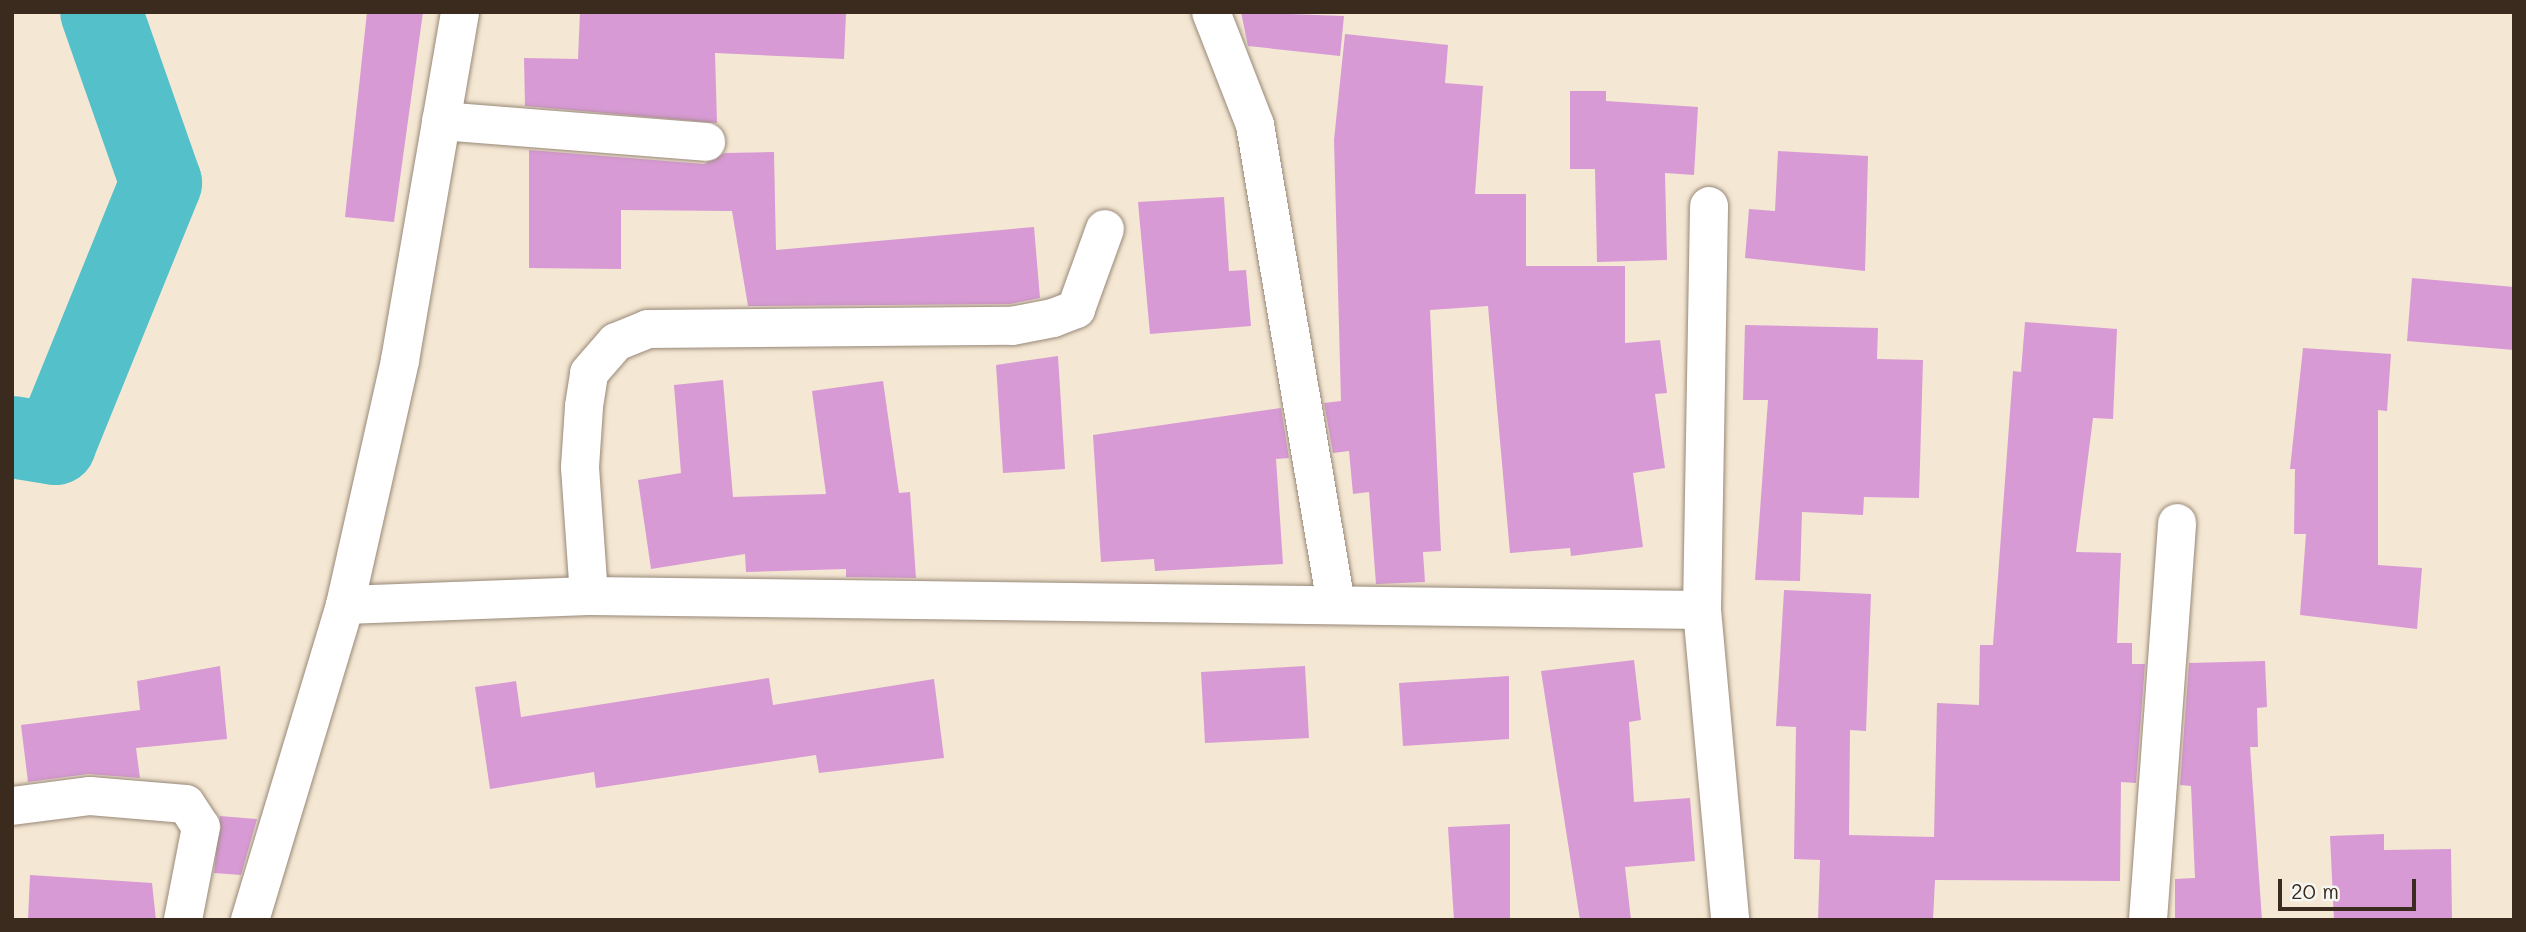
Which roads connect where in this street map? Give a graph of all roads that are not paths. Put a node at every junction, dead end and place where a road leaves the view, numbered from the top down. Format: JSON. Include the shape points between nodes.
{"nodes":[{"id":1,"x":460,"y":12,"type":"edge"},
{"id":2,"x":1211,"y":12,"type":"edge"},
{"id":3,"x":441,"y":121,"type":"junction"},
{"id":4,"x":706,"y":142,"type":"dead end"},
{"id":5,"x":1709,"y":206,"type":"dead end"},
{"id":6,"x":1105,"y":229,"type":"dead end"},
{"id":7,"x":2177,"y":523,"type":"dead end"},
{"id":8,"x":589,"y":596,"type":"junction"},
{"id":9,"x":1336,"y":604,"type":"junction"},
{"id":10,"x":345,"y":605,"type":"junction"},
{"id":11,"x":1702,"y":610,"type":"junction"},
{"id":12,"x":12,"y":806,"type":"edge"},
{"id":13,"x":183,"y":920,"type":"edge"},
{"id":14,"x":250,"y":920,"type":"edge"},
{"id":15,"x":1730,"y":920,"type":"edge"},
{"id":16,"x":2148,"y":920,"type":"edge"}],
"edges":[{"from":1,"to":3,"type":"street"},
{"from":2,"to":9,"type":"street","via":[[1255,125]]},
{"from":3,"to":4,"type":"street"},
{"from":3,"to":10,"type":"street","via":[[400,360]]},
{"from":5,"to":11,"type":"street"},
{"from":6,"to":8,"type":"street","via":[[1076,309],[1053,318],[1012,326],[648,329],[617,342],[589,373],[584,406],[580,467]]},
{"from":7,"to":16,"type":"street"},
{"from":8,"to":9,"type":"street"},
{"from":8,"to":10,"type":"street"},
{"from":9,"to":11,"type":"street"},
{"from":10,"to":14,"type":"street"},
{"from":11,"to":15,"type":"street"},
{"from":12,"to":13,"type":"street","via":[[90,796],[186,804],[201,827]]}]}
